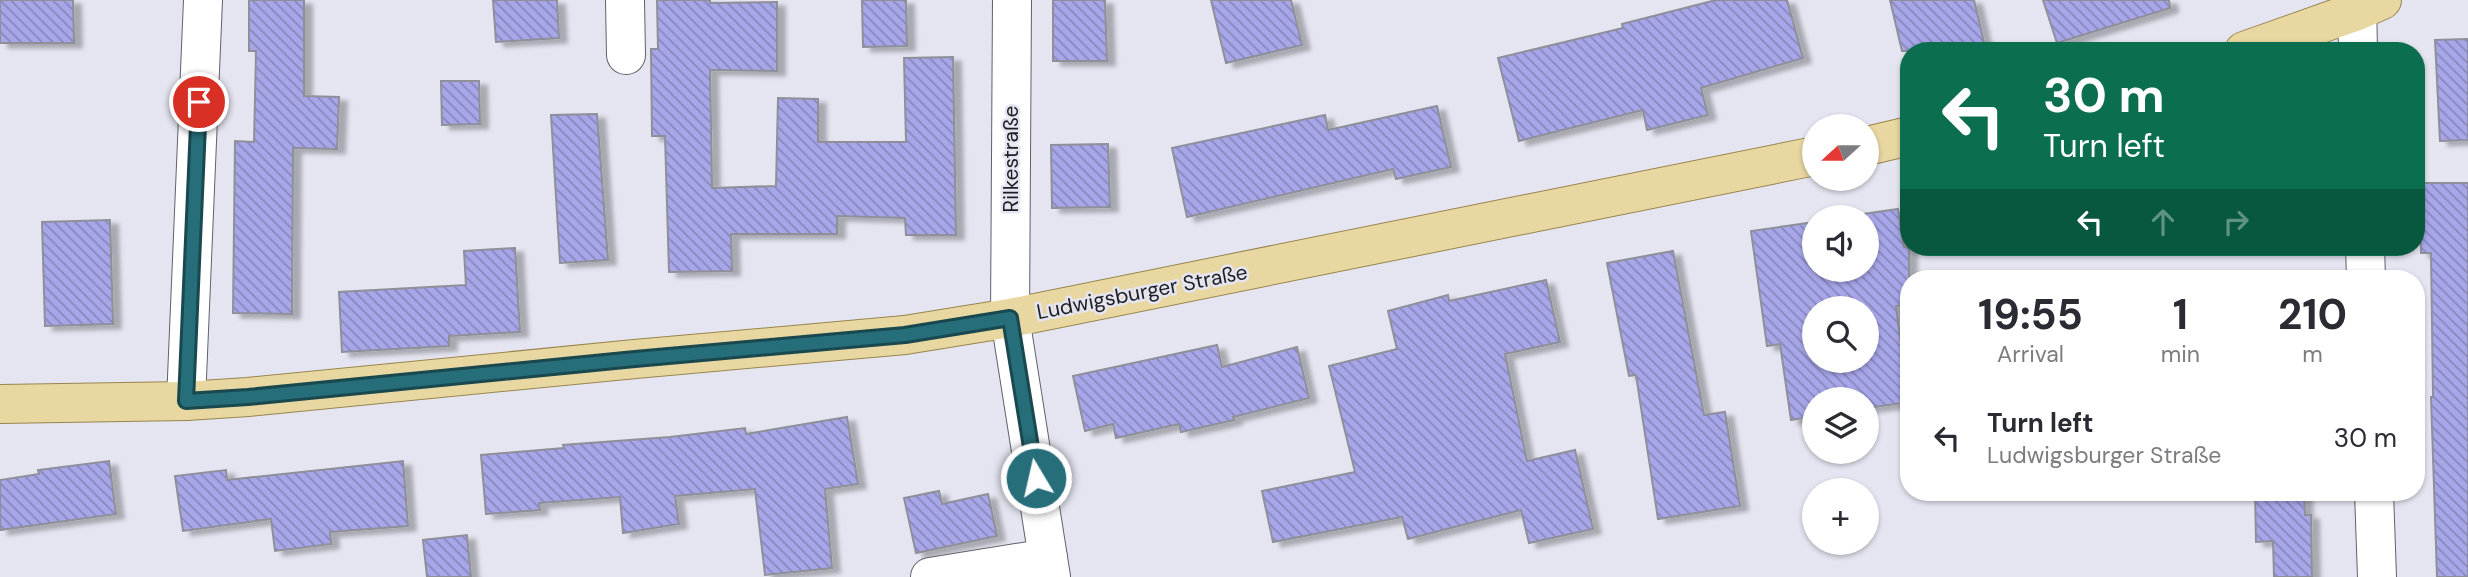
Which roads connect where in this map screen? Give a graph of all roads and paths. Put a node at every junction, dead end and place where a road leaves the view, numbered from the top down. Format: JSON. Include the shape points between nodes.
{"nodes":[{"id":1,"x":203,"y":0,"type":"edge"},
{"id":2,"x":625,"y":0,"type":"edge"},
{"id":3,"x":1012,"y":0,"type":"edge"},
{"id":4,"x":2366,"y":4,"type":"edge"},
{"id":5,"x":2267,"y":42,"type":"edge"},
{"id":6,"x":2360,"y":42,"type":"edge"},
{"id":7,"x":626,"y":55,"type":"dead end"},
{"id":8,"x":1900,"y":138,"type":"edge"},
{"id":9,"x":1880,"y":142,"type":"edge"},
{"id":10,"x":1802,"y":159,"type":"edge"},
{"id":11,"x":1010,"y":318,"type":"junction"},
{"id":12,"x":186,"y":401,"type":"junction"},
{"id":13,"x":0,"y":404,"type":"edge"},
{"id":14,"x":2374,"y":501,"type":"edge"},
{"id":15,"x":1050,"y":567,"type":"edge"},
{"id":16,"x":930,"y":577,"type":"edge"},
{"id":17,"x":2377,"y":577,"type":"edge"}],
"edges":[{"from":1,"to":12,"type":"street"},
{"from":2,"to":7,"type":"street"},
{"from":3,"to":11,"type":"street","name":"Rilkestraße"},
{"from":4,"to":5,"type":"main road"},
{"from":4,"to":6,"type":"street"},
{"from":8,"to":9,"type":"main road"},
{"from":10,"to":11,"type":"main road","name":"Ludwigsburger Straße"},
{"from":11,"to":12,"type":"main road","name":"Ludwigsburger Straße","via":[[905,335]]},
{"from":11,"to":15,"type":"street","name":"Rilkestraße"},
{"from":12,"to":13,"type":"main road","name":"Ludwigsburger Straße"},
{"from":14,"to":17,"type":"street"},
{"from":15,"to":16,"type":"street"}]}
